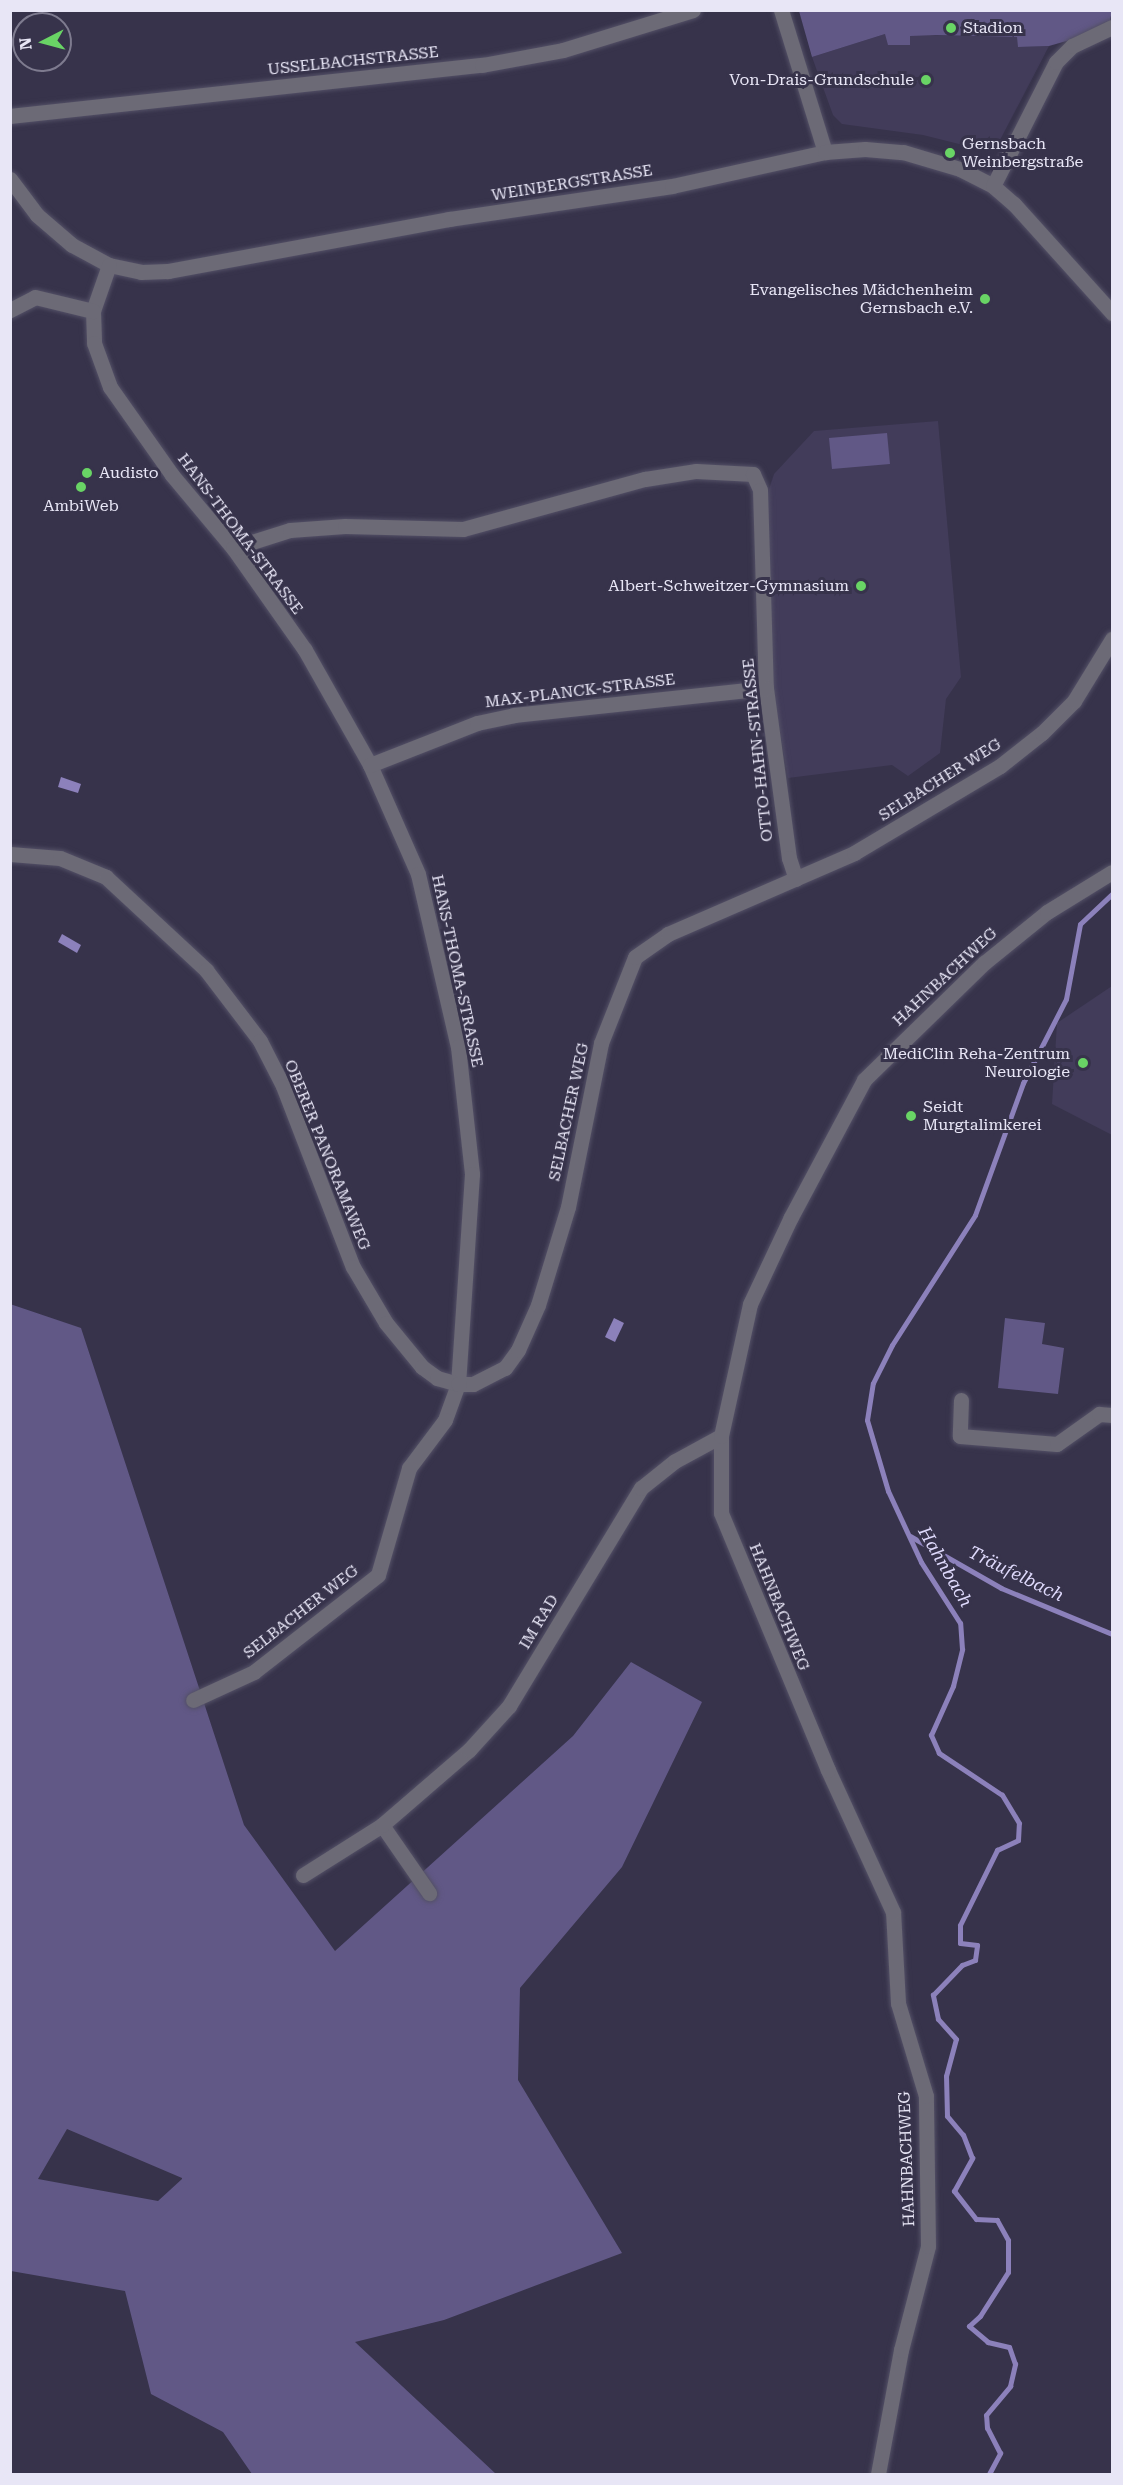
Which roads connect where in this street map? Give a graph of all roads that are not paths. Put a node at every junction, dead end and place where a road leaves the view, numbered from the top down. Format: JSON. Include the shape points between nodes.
{"nodes":[{"id":1,"x":693,"y":10,"type":"edge"},
{"id":2,"x":781,"y":10,"type":"edge"},
{"id":3,"x":1113,"y":27,"type":"edge"},
{"id":4,"x":10,"y":116,"type":"edge"},
{"id":5,"x":825,"y":152,"type":"junction"},
{"id":6,"x":10,"y":179,"type":"edge"},
{"id":7,"x":993,"y":186,"type":"junction"},
{"id":8,"x":109,"y":265,"type":"junction"},
{"id":9,"x":10,"y":310,"type":"edge"},
{"id":10,"x":93,"y":311,"type":"junction"},
{"id":11,"x":1113,"y":313,"type":"edge"},
{"id":12,"x":232,"y":549,"type":"junction"},
{"id":13,"x":1113,"y":639,"type":"edge"},
{"id":14,"x":766,"y":688,"type":"junction"},
{"id":15,"x":370,"y":765,"type":"junction"},
{"id":16,"x":10,"y":854,"type":"edge"},
{"id":17,"x":1113,"y":873,"type":"edge"},
{"id":18,"x":796,"y":879,"type":"junction"},
{"id":19,"x":458,"y":1384,"type":"junction"},
{"id":20,"x":961,"y":1400,"type":"dead end"},
{"id":21,"x":1113,"y":1415,"type":"edge"},
{"id":22,"x":721,"y":1436,"type":"junction"},
{"id":23,"x":194,"y":1700,"type":"dead end"},
{"id":24,"x":382,"y":1824,"type":"junction"},
{"id":25,"x":303,"y":1875,"type":"dead end"},
{"id":26,"x":429,"y":1893,"type":"dead end"},
{"id":27,"x":878,"y":2475,"type":"edge"}],
"edges":[{"from":1,"to":4,"type":"street","name":"USSELBACHSTRASSE","via":[[563,50],[482,65]]},
{"from":2,"to":5,"type":"street"},
{"from":3,"to":7,"type":"street","via":[[1072,46],[1056,62]]},
{"from":5,"to":7,"type":"street","name":"WEINBERGSTRASSE","via":[[865,148],[903,152],[960,169]]},
{"from":5,"to":8,"type":"street","name":"WEINBERGSTRASSE","via":[[672,186],[449,219],[168,271],[141,272]]},
{"from":6,"to":8,"type":"street","name":"WEINBERGSTRASSE","via":[[54,232]]},
{"from":7,"to":11,"type":"street","name":"WEINBERGSTRASSE","via":[[1034,225]]},
{"from":8,"to":10,"type":"street","name":"HANS-THOMA-STRASSE"},
{"from":9,"to":10,"type":"street","via":[[35,297]]},
{"from":10,"to":12,"type":"street","name":"HANS-THOMA-STRASSE","via":[[94,343],[110,387],[172,475]]},
{"from":12,"to":14,"type":"street","name":"OTTO-HAHN-STRASSE","via":[[290,530],[345,526],[463,529],[645,478],[696,471],[753,474],[760,490]]},
{"from":12,"to":15,"type":"street","name":"HANS-THOMA-STRASSE","via":[[305,650]]},
{"from":13,"to":18,"type":"street","name":"SELBACHER WEG","via":[[1074,701],[1009,759],[910,823]]},
{"from":14,"to":15,"type":"street","name":"MAX-PLANCK-STRASSE","via":[[495,719]]},
{"from":14,"to":18,"type":"street","name":"OTTO-HAHN-STRASSE","via":[[789,858]]},
{"from":15,"to":19,"type":"street","name":"HANS-THOMA-STRASSE","via":[[418,874],[440,957],[467,1105],[472,1174]]},
{"from":16,"to":19,"type":"street","name":"OBERER PANORAMAWEG","via":[[60,858],[106,877],[206,970],[260,1041],[283,1086],[353,1267],[386,1323],[422,1367],[437,1378]]},
{"from":17,"to":22,"type":"street","name":"HAHNBACHWEG","via":[[1047,912],[984,963],[864,1080],[750,1304]]},
{"from":18,"to":19,"type":"street","name":"SELBACHER WEG","via":[[668,934],[635,957],[601,1044],[568,1207],[538,1305],[518,1350],[505,1368],[488,1379]]},
{"from":19,"to":23,"type":"street","name":"SELBACHER WEG","via":[[445,1420],[409,1468],[378,1575],[254,1672]]},
{"from":20,"to":21,"type":"street","via":[[960,1436],[1057,1444],[1099,1414]]},
{"from":22,"to":24,"type":"street","name":"IM RAD","via":[[675,1461],[641,1488],[509,1706],[469,1750]]},
{"from":22,"to":27,"type":"street","name":"HAHNBACHWEG","via":[[722,1513],[828,1770],[893,1912],[898,2003],[926,2096],[928,2246],[901,2350]]},
{"from":24,"to":25,"type":"street","name":"IM RAD"},
{"from":24,"to":26,"type":"street"}]}
